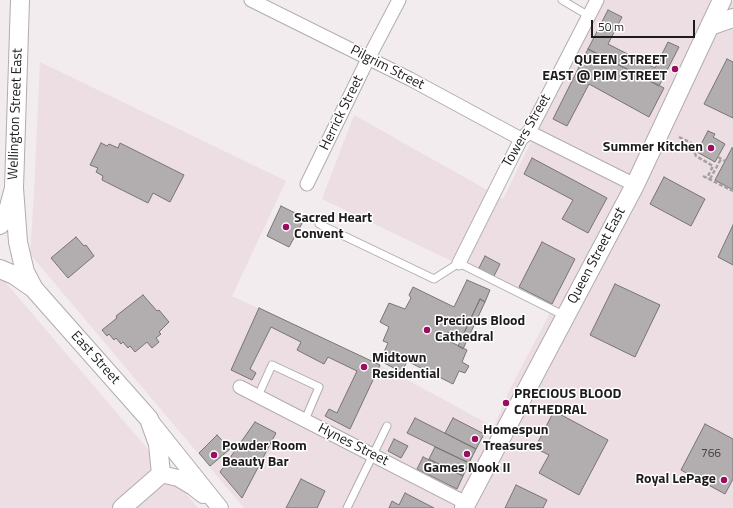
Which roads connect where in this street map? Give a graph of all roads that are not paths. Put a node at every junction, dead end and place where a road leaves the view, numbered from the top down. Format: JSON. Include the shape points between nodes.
{"nodes":[{"id":1,"x":20,"y":0,"type":"edge"},
{"id":2,"x":251,"y":0,"type":"edge"},
{"id":3,"x":399,"y":0,"type":"edge"},
{"id":4,"x":562,"y":0,"type":"edge"},
{"id":5,"x":597,"y":0,"type":"edge"},
{"id":6,"x":717,"y":0,"type":"edge"},
{"id":7,"x":722,"y":0,"type":"edge"},
{"id":8,"x":589,"y":16,"type":"junction"},
{"id":9,"x":733,"y":18,"type":"edge"},
{"id":10,"x":710,"y":26,"type":"junction"},
{"id":11,"x":368,"y":59,"type":"junction"},
{"id":12,"x":525,"y":135,"type":"junction"},
{"id":13,"x":307,"y":184,"type":"dead end"},
{"id":14,"x":635,"y":185,"type":"junction"},
{"id":15,"x":14,"y":188,"type":"junction"},
{"id":16,"x":319,"y":224,"type":"dead end"},
{"id":17,"x":0,"y":225,"type":"edge"},
{"id":18,"x":459,"y":264,"type":"junction"},
{"id":19,"x":0,"y":269,"type":"edge"},
{"id":20,"x":34,"y":289,"type":"junction"},
{"id":21,"x":565,"y":316,"type":"junction"},
{"id":22,"x":240,"y":387,"type":"dead end"},
{"id":23,"x":258,"y":396,"type":"junction"},
{"id":24,"x":149,"y":419,"type":"junction"},
{"id":25,"x":305,"y":420,"type":"junction"},
{"id":26,"x":387,"y":426,"type":"dead end"},
{"id":27,"x":372,"y":454,"type":"junction"},
{"id":28,"x":161,"y":474,"type":"junction"},
{"id":29,"x":465,"y":505,"type":"edge"},
{"id":30,"x":122,"y":508,"type":"edge"},
{"id":31,"x":220,"y":508,"type":"edge"},
{"id":32,"x":347,"y":508,"type":"edge"}],
"edges":[{"from":1,"to":15,"type":"main road","name":"Wellington Street East"},
{"from":2,"to":11,"type":"street","name":"Pilgrim Street"},
{"from":3,"to":11,"type":"street","name":"Herrick Street"},
{"from":4,"to":8,"type":"lane"},
{"from":5,"to":8,"type":"street","name":"Towers Street"},
{"from":6,"to":10,"type":"street"},
{"from":7,"to":10,"type":"main road","name":"Queen Street East"},
{"from":8,"to":12,"type":"street","name":"Towers Street"},
{"from":9,"to":10,"type":"main road"},
{"from":10,"to":14,"type":"main road","name":"Queen Street East"},
{"from":11,"to":12,"type":"street","name":"Pilgrim Street"},
{"from":11,"to":13,"type":"street","name":"Herrick Street"},
{"from":12,"to":14,"type":"street","name":"Pilgrim Street"},
{"from":12,"to":18,"type":"street","name":"Towers Street"},
{"from":14,"to":21,"type":"main road","name":"Queen Street East"},
{"from":15,"to":17,"type":"main road","name":"Wellington Street East","via":[[7,214]]},
{"from":15,"to":20,"type":"main road","name":"East Street","via":[[18,242],[26,272]]},
{"from":16,"to":18,"type":"lane","via":[[434,279]]},
{"from":18,"to":21,"type":"lane"},
{"from":19,"to":20,"type":"main road"},
{"from":20,"to":24,"type":"main road","name":"East Street"},
{"from":21,"to":29,"type":"main road","name":"Queen Street East"},
{"from":22,"to":23,"type":"street","name":"Hynes Street"},
{"from":23,"to":25,"type":"street","name":"Hynes Street"},
{"from":23,"to":25,"type":"lane","via":[[272,365],[319,386]]},
{"from":24,"to":28,"type":"main road","via":[[158,444]]},
{"from":24,"to":31,"type":"street","name":"East Street"},
{"from":25,"to":27,"type":"street","name":"Hynes Street"},
{"from":26,"to":27,"type":"lane"},
{"from":27,"to":29,"type":"street","name":"Hynes Street"},
{"from":27,"to":32,"type":"lane"},
{"from":28,"to":30,"type":"main road"},
{"from":28,"to":31,"type":"street","via":[[178,478]]}]}
